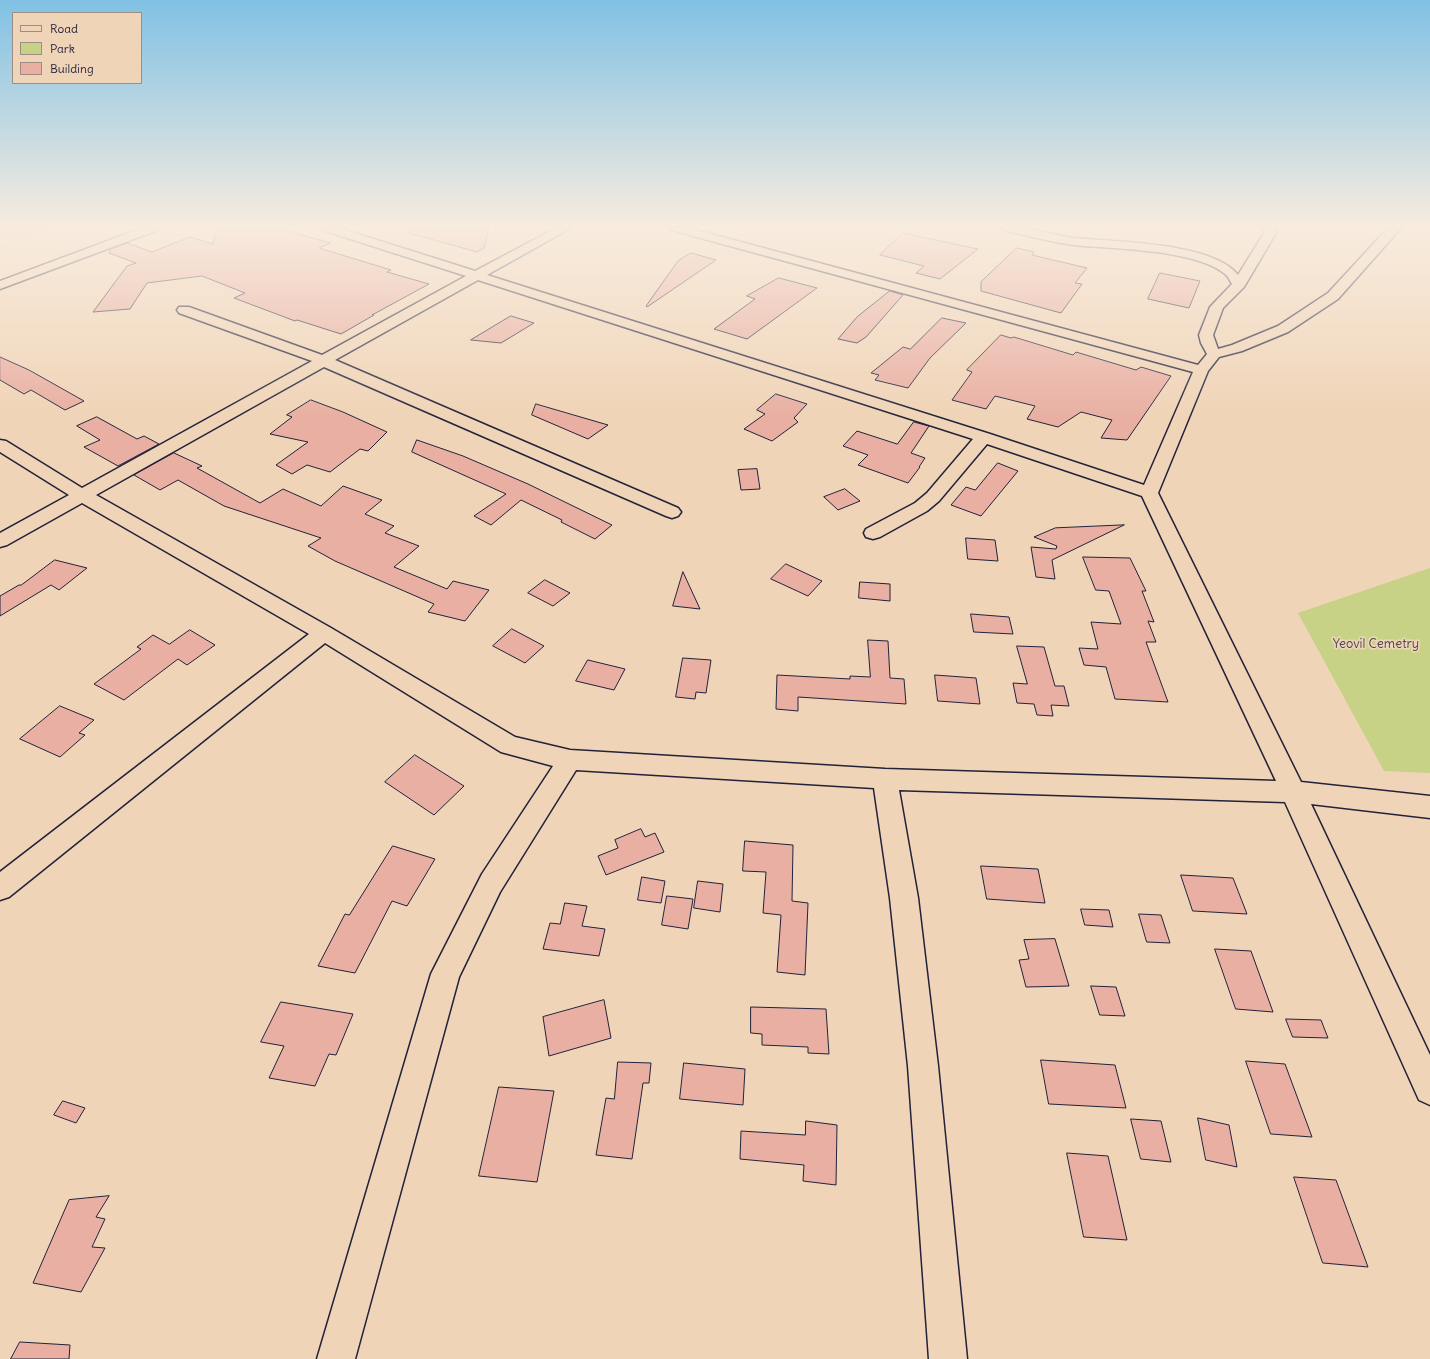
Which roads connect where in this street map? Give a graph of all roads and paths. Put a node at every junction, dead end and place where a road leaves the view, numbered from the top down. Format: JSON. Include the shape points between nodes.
{"nodes":[{"id":1,"x":448,"y":291,"type":"edge"},
{"id":2,"x":525,"y":291,"type":"edge"},
{"id":3,"x":910,"y":291,"type":"edge"},
{"id":4,"x":1234,"y":291,"type":"edge"},
{"id":5,"x":1337,"y":291,"type":"edge"},
{"id":6,"x":184,"y":310,"type":"dead end"},
{"id":7,"x":1214,"y":354,"type":"junction"},
{"id":8,"x":324,"y":361,"type":"junction"},
{"id":9,"x":1201,"y":370,"type":"junction"},
{"id":10,"x":984,"y":437,"type":"junction"},
{"id":11,"x":0,"y":445,"type":"edge"},
{"id":12,"x":1149,"y":493,"type":"junction"},
{"id":13,"x":82,"y":495,"type":"junction"},
{"id":14,"x":672,"y":512,"type":"dead end"},
{"id":15,"x":873,"y":533,"type":"dead end"},
{"id":16,"x":0,"y":541,"type":"edge"},
{"id":17,"x":324,"y":633,"type":"junction"},
{"id":18,"x":570,"y":760,"type":"junction"},
{"id":19,"x":885,"y":779,"type":"junction"},
{"id":20,"x":1293,"y":792,"type":"junction"},
{"id":21,"x":1430,"y":807,"type":"edge"},
{"id":22,"x":0,"y":888,"type":"edge"},
{"id":23,"x":1430,"y":1089,"type":"edge"},
{"id":24,"x":336,"y":1359,"type":"edge"},
{"id":25,"x":948,"y":1359,"type":"edge"}],
"edges":[{"from":1,"to":8,"type":"street"},
{"from":2,"to":10,"type":"street"},
{"from":3,"to":9,"type":"street"},
{"from":4,"to":7,"type":"street","via":[[1217,307],[1208,328],[1206,335]]},
{"from":5,"to":7,"type":"street","via":[[1283,329],[1238,348]]},
{"from":6,"to":8,"type":"street"},
{"from":7,"to":9,"type":"street"},
{"from":8,"to":13,"type":"street"},
{"from":8,"to":14,"type":"street"},
{"from":9,"to":12,"type":"street"},
{"from":10,"to":12,"type":"street"},
{"from":10,"to":15,"type":"street","via":[[933,497]]},
{"from":11,"to":13,"type":"street"},
{"from":12,"to":20,"type":"street"},
{"from":13,"to":16,"type":"street"},
{"from":13,"to":17,"type":"street"},
{"from":17,"to":18,"type":"street","via":[[509,745]]},
{"from":17,"to":22,"type":"street"},
{"from":18,"to":19,"type":"street"},
{"from":18,"to":24,"type":"street","via":[[491,883],[445,974]]},
{"from":19,"to":20,"type":"street"},
{"from":19,"to":25,"type":"street","via":[[910,952]]},
{"from":20,"to":21,"type":"street"},
{"from":20,"to":23,"type":"street"}]}
